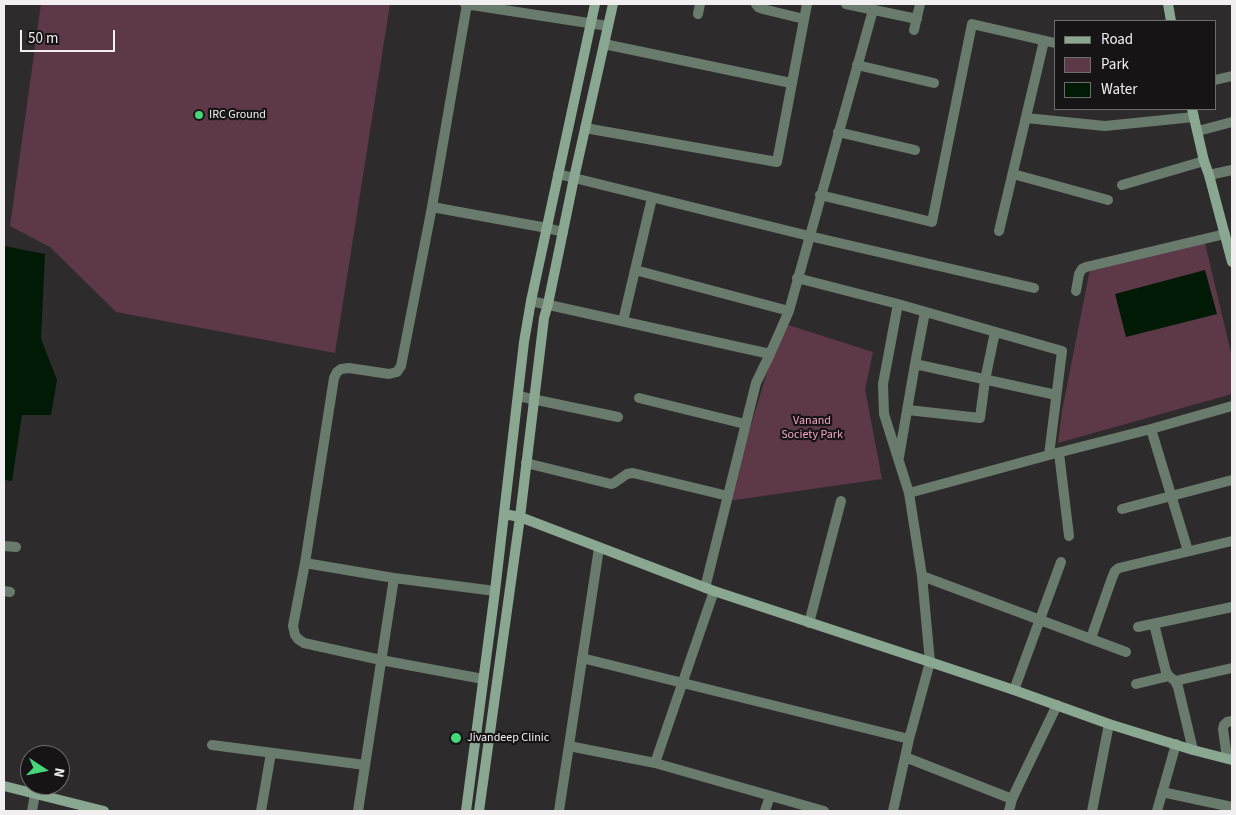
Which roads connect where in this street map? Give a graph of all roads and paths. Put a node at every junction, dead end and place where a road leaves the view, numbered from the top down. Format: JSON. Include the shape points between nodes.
{"nodes":[{"id":1,"x":466,"y":4,"type":"edge"},
{"id":2,"x":595,"y":4,"type":"edge"},
{"id":3,"x":613,"y":4,"type":"edge"},
{"id":4,"x":756,"y":4,"type":"edge"},
{"id":5,"x":807,"y":4,"type":"edge"},
{"id":6,"x":846,"y":4,"type":"edge"},
{"id":7,"x":920,"y":4,"type":"edge"},
{"id":8,"x":1168,"y":4,"type":"edge"},
{"id":9,"x":873,"y":10,"type":"junction"},
{"id":10,"x":804,"y":19,"type":"junction"},
{"id":11,"x":917,"y":19,"type":"junction"},
{"id":12,"x":1172,"y":20,"type":"edge"},
{"id":13,"x":591,"y":23,"type":"junction"},
{"id":14,"x":608,"y":26,"type":"junction"},
{"id":15,"x":914,"y":30,"type":"dead end"},
{"id":16,"x":1050,"y":42,"type":"edge"},
{"id":17,"x":604,"y":44,"type":"junction"},
{"id":18,"x":857,"y":65,"type":"junction"},
{"id":19,"x":1232,"y":76,"type":"edge"},
{"id":20,"x":1216,"y":80,"type":"edge"},
{"id":21,"x":792,"y":83,"type":"junction"},
{"id":22,"x":934,"y":83,"type":"dead end"},
{"id":23,"x":1193,"y":113,"type":"edge"},
{"id":24,"x":1026,"y":118,"type":"junction"},
{"id":25,"x":1232,"y":122,"type":"edge"},
{"id":26,"x":585,"y":128,"type":"junction"},
{"id":27,"x":1198,"y":131,"type":"junction"},
{"id":28,"x":838,"y":132,"type":"junction"},
{"id":29,"x":915,"y":150,"type":"dead end"},
{"id":30,"x":1204,"y":161,"type":"junction"},
{"id":31,"x":1232,"y":170,"type":"edge"},
{"id":32,"x":558,"y":174,"type":"junction"},
{"id":33,"x":1013,"y":174,"type":"junction"},
{"id":34,"x":1209,"y":175,"type":"junction"},
{"id":35,"x":574,"y":178,"type":"junction"},
{"id":36,"x":1122,"y":185,"type":"dead end"},
{"id":37,"x":820,"y":195,"type":"junction"},
{"id":38,"x":652,"y":198,"type":"junction"},
{"id":39,"x":1108,"y":200,"type":"dead end"},
{"id":40,"x":432,"y":208,"type":"junction"},
{"id":41,"x":547,"y":228,"type":"junction"},
{"id":42,"x":999,"y":231,"type":"dead end"},
{"id":43,"x":563,"y":232,"type":"junction"},
{"id":44,"x":1225,"y":234,"type":"junction"},
{"id":45,"x":809,"y":236,"type":"junction"},
{"id":46,"x":1232,"y":256,"type":"edge"},
{"id":47,"x":635,"y":270,"type":"junction"},
{"id":48,"x":797,"y":278,"type":"junction"},
{"id":49,"x":1034,"y":288,"type":"dead end"},
{"id":50,"x":1076,"y":291,"type":"dead end"},
{"id":51,"x":531,"y":300,"type":"junction"},
{"id":52,"x":548,"y":304,"type":"junction"},
{"id":53,"x":898,"y":304,"type":"junction"},
{"id":54,"x":789,"y":311,"type":"junction"},
{"id":55,"x":926,"y":312,"type":"junction"},
{"id":56,"x":623,"y":321,"type":"junction"},
{"id":57,"x":995,"y":332,"type":"junction"},
{"id":58,"x":770,"y":354,"type":"junction"},
{"id":59,"x":915,"y":364,"type":"junction"},
{"id":60,"x":986,"y":380,"type":"junction"},
{"id":61,"x":1056,"y":395,"type":"junction"},
{"id":62,"x":518,"y":396,"type":"junction"},
{"id":63,"x":639,"y":398,"type":"dead end"},
{"id":64,"x":533,"y":399,"type":"junction"},
{"id":65,"x":1232,"y":406,"type":"edge"},
{"id":66,"x":908,"y":410,"type":"junction"},
{"id":67,"x":618,"y":417,"type":"dead end"},
{"id":68,"x":746,"y":424,"type":"junction"},
{"id":69,"x":1151,"y":429,"type":"junction"},
{"id":70,"x":1054,"y":454,"type":"junction"},
{"id":71,"x":899,"y":460,"type":"junction"},
{"id":72,"x":526,"y":463,"type":"junction"},
{"id":73,"x":1232,"y":480,"type":"edge"},
{"id":74,"x":910,"y":494,"type":"junction"},
{"id":75,"x":728,"y":496,"type":"junction"},
{"id":76,"x":1172,"y":497,"type":"junction"},
{"id":77,"x":841,"y":501,"type":"dead end"},
{"id":78,"x":1122,"y":509,"type":"dead end"},
{"id":79,"x":504,"y":514,"type":"junction"},
{"id":80,"x":520,"y":517,"type":"junction"},
{"id":81,"x":1069,"y":536,"type":"dead end"},
{"id":82,"x":1232,"y":541,"type":"edge"},
{"id":83,"x":4,"y":546,"type":"edge"},
{"id":84,"x":16,"y":547,"type":"dead end"},
{"id":85,"x":599,"y":548,"type":"junction"},
{"id":86,"x":1188,"y":551,"type":"junction"},
{"id":87,"x":1061,"y":562,"type":"dead end"},
{"id":88,"x":305,"y":563,"type":"junction"},
{"id":89,"x":922,"y":576,"type":"junction"},
{"id":90,"x":394,"y":578,"type":"junction"},
{"id":91,"x":709,"y":590,"type":"junction"},
{"id":92,"x":495,"y":591,"type":"junction"},
{"id":93,"x":1232,"y":607,"type":"edge"},
{"id":94,"x":1040,"y":619,"type":"junction"},
{"id":95,"x":809,"y":623,"type":"junction"},
{"id":96,"x":1154,"y":624,"type":"junction"},
{"id":97,"x":1138,"y":627,"type":"dead end"},
{"id":98,"x":1090,"y":638,"type":"junction"},
{"id":99,"x":1126,"y":652,"type":"dead end"},
{"id":100,"x":582,"y":658,"type":"junction"},
{"id":101,"x":381,"y":660,"type":"junction"},
{"id":102,"x":930,"y":662,"type":"junction"},
{"id":103,"x":1232,"y":668,"type":"edge"},
{"id":104,"x":1172,"y":678,"type":"junction"},
{"id":105,"x":483,"y":679,"type":"junction"},
{"id":106,"x":683,"y":682,"type":"junction"},
{"id":107,"x":1136,"y":684,"type":"dead end"},
{"id":108,"x":1014,"y":690,"type":"junction"},
{"id":109,"x":1057,"y":705,"type":"junction"},
{"id":110,"x":1232,"y":721,"type":"edge"},
{"id":111,"x":1109,"y":724,"type":"junction"},
{"id":112,"x":909,"y":739,"type":"junction"},
{"id":113,"x":1176,"y":744,"type":"junction"},
{"id":114,"x":212,"y":745,"type":"dead end"},
{"id":115,"x":569,"y":746,"type":"junction"},
{"id":116,"x":1193,"y":750,"type":"junction"},
{"id":117,"x":271,"y":753,"type":"junction"},
{"id":118,"x":905,"y":757,"type":"junction"},
{"id":119,"x":1230,"y":759,"type":"edge"},
{"id":120,"x":655,"y":763,"type":"junction"},
{"id":121,"x":472,"y":764,"type":"junction"},
{"id":122,"x":365,"y":765,"type":"junction"},
{"id":123,"x":485,"y":766,"type":"junction"},
{"id":124,"x":4,"y":786,"type":"edge"},
{"id":125,"x":20,"y":790,"type":"edge"},
{"id":126,"x":1162,"y":792,"type":"junction"},
{"id":127,"x":34,"y":795,"type":"edge"},
{"id":128,"x":38,"y":795,"type":"edge"},
{"id":129,"x":770,"y":796,"type":"junction"},
{"id":130,"x":1012,"y":799,"type":"junction"},
{"id":131,"x":1232,"y":807,"type":"edge"},
{"id":132,"x":32,"y":811,"type":"edge"},
{"id":133,"x":104,"y":811,"type":"edge"},
{"id":134,"x":261,"y":811,"type":"edge"},
{"id":135,"x":358,"y":811,"type":"edge"},
{"id":136,"x":466,"y":811,"type":"edge"},
{"id":137,"x":479,"y":811,"type":"edge"},
{"id":138,"x":559,"y":811,"type":"edge"},
{"id":139,"x":765,"y":811,"type":"edge"},
{"id":140,"x":822,"y":811,"type":"edge"},
{"id":141,"x":893,"y":811,"type":"edge"},
{"id":142,"x":1009,"y":811,"type":"edge"},
{"id":143,"x":1092,"y":811,"type":"edge"},
{"id":144,"x":1157,"y":811,"type":"edge"}],
"edges":[{"from":1,"to":13,"type":"street"},
{"from":1,"to":40,"type":"street"},
{"from":2,"to":13,"type":"street"},
{"from":3,"to":14,"type":"street"},
{"from":4,"to":10,"type":"street","via":[[763,9]]},
{"from":5,"to":10,"type":"street"},
{"from":6,"to":9,"type":"street"},
{"from":7,"to":11,"type":"street"},
{"from":8,"to":12,"type":"street"},
{"from":9,"to":11,"type":"street"},
{"from":9,"to":18,"type":"street"},
{"from":10,"to":21,"type":"street"},
{"from":11,"to":15,"type":"street"},
{"from":13,"to":14,"type":"street"},
{"from":13,"to":32,"type":"street"},
{"from":14,"to":17,"type":"street"},
{"from":16,"to":24,"type":"street"},
{"from":16,"to":37,"type":"street","via":[[972,24],[932,222]]},
{"from":17,"to":21,"type":"street"},
{"from":17,"to":26,"type":"street"},
{"from":18,"to":22,"type":"street"},
{"from":18,"to":28,"type":"street"},
{"from":19,"to":20,"type":"street"},
{"from":21,"to":26,"type":"street","via":[[777,162]]},
{"from":23,"to":24,"type":"street","via":[[1105,126]]},
{"from":23,"to":27,"type":"street"},
{"from":24,"to":33,"type":"street"},
{"from":25,"to":27,"type":"street"},
{"from":26,"to":35,"type":"street"},
{"from":27,"to":30,"type":"street"},
{"from":28,"to":29,"type":"street"},
{"from":28,"to":37,"type":"street"},
{"from":30,"to":34,"type":"street"},
{"from":30,"to":36,"type":"street"},
{"from":31,"to":34,"type":"street"},
{"from":32,"to":35,"type":"street"},
{"from":32,"to":41,"type":"street"},
{"from":33,"to":39,"type":"street"},
{"from":33,"to":42,"type":"street"},
{"from":34,"to":44,"type":"street"},
{"from":35,"to":38,"type":"street"},
{"from":35,"to":43,"type":"street"},
{"from":37,"to":45,"type":"street"},
{"from":38,"to":45,"type":"street"},
{"from":38,"to":47,"type":"street"},
{"from":40,"to":41,"type":"street"},
{"from":40,"to":88,"type":"street","via":[[400,370],[389,374],[349,368],[337,372],[334,378]]},
{"from":41,"to":43,"type":"street"},
{"from":41,"to":51,"type":"street"},
{"from":43,"to":52,"type":"street"},
{"from":44,"to":46,"type":"street"},
{"from":44,"to":50,"type":"street","via":[[1086,267],[1079,274]]},
{"from":45,"to":48,"type":"street"},
{"from":45,"to":49,"type":"street"},
{"from":47,"to":54,"type":"street"},
{"from":47,"to":56,"type":"street"},
{"from":48,"to":53,"type":"street"},
{"from":48,"to":54,"type":"street"},
{"from":51,"to":52,"type":"street"},
{"from":51,"to":62,"type":"street"},
{"from":52,"to":56,"type":"street"},
{"from":52,"to":64,"type":"street"},
{"from":53,"to":55,"type":"street"},
{"from":53,"to":71,"type":"street","via":[[883,384],[884,414]]},
{"from":54,"to":58,"type":"street"},
{"from":55,"to":57,"type":"street"},
{"from":55,"to":59,"type":"street"},
{"from":56,"to":58,"type":"street"},
{"from":57,"to":60,"type":"street"},
{"from":57,"to":61,"type":"street","via":[[1062,351]]},
{"from":58,"to":68,"type":"street","via":[[756,383]]},
{"from":59,"to":60,"type":"street"},
{"from":59,"to":66,"type":"street"},
{"from":60,"to":61,"type":"street"},
{"from":60,"to":66,"type":"street","via":[[980,418]]},
{"from":61,"to":70,"type":"street"},
{"from":62,"to":64,"type":"street"},
{"from":62,"to":79,"type":"street"},
{"from":63,"to":68,"type":"street"},
{"from":64,"to":67,"type":"street"},
{"from":64,"to":72,"type":"street"},
{"from":65,"to":69,"type":"street"},
{"from":66,"to":71,"type":"street"},
{"from":68,"to":75,"type":"street"},
{"from":69,"to":70,"type":"street"},
{"from":69,"to":76,"type":"street"},
{"from":70,"to":74,"type":"street"},
{"from":70,"to":81,"type":"street"},
{"from":71,"to":74,"type":"street"},
{"from":72,"to":75,"type":"street","via":[[611,484],[632,473]]},
{"from":72,"to":80,"type":"street"},
{"from":73,"to":76,"type":"street"},
{"from":74,"to":89,"type":"street"},
{"from":75,"to":91,"type":"street"},
{"from":76,"to":78,"type":"street"},
{"from":76,"to":86,"type":"street"},
{"from":77,"to":95,"type":"street"},
{"from":79,"to":80,"type":"street"},
{"from":79,"to":92,"type":"street"},
{"from":80,"to":85,"type":"street"},
{"from":80,"to":123,"type":"street"},
{"from":82,"to":86,"type":"street"},
{"from":83,"to":84,"type":"street"},
{"from":85,"to":91,"type":"street"},
{"from":85,"to":100,"type":"street"},
{"from":86,"to":98,"type":"street","via":[[1115,571]]},
{"from":87,"to":94,"type":"street"},
{"from":88,"to":90,"type":"street"},
{"from":88,"to":101,"type":"street","via":[[294,635],[304,643]]},
{"from":89,"to":94,"type":"street"},
{"from":89,"to":102,"type":"street"},
{"from":90,"to":92,"type":"street"},
{"from":90,"to":101,"type":"street"},
{"from":91,"to":95,"type":"street"},
{"from":91,"to":106,"type":"street"},
{"from":92,"to":105,"type":"street"},
{"from":93,"to":96,"type":"street"},
{"from":94,"to":98,"type":"street"},
{"from":94,"to":108,"type":"street"},
{"from":95,"to":102,"type":"street"},
{"from":96,"to":97,"type":"street"},
{"from":96,"to":104,"type":"street","via":[[1166,672]]},
{"from":98,"to":99,"type":"street"},
{"from":100,"to":106,"type":"street"},
{"from":100,"to":115,"type":"street"},
{"from":101,"to":105,"type":"street"},
{"from":101,"to":122,"type":"street"},
{"from":102,"to":108,"type":"street"},
{"from":102,"to":112,"type":"street"},
{"from":103,"to":104,"type":"street"},
{"from":104,"to":107,"type":"street"},
{"from":104,"to":116,"type":"street","via":[[1178,687]]},
{"from":105,"to":121,"type":"street"},
{"from":106,"to":112,"type":"street"},
{"from":106,"to":120,"type":"street"},
{"from":108,"to":109,"type":"street"},
{"from":109,"to":111,"type":"street"},
{"from":109,"to":130,"type":"street"},
{"from":110,"to":119,"type":"street","via":[[1227,722],[1223,729]]},
{"from":111,"to":113,"type":"street"},
{"from":111,"to":143,"type":"street"},
{"from":112,"to":118,"type":"street"},
{"from":113,"to":116,"type":"street"},
{"from":113,"to":126,"type":"street"},
{"from":114,"to":117,"type":"street"},
{"from":115,"to":120,"type":"street"},
{"from":115,"to":138,"type":"street"},
{"from":116,"to":119,"type":"street"},
{"from":117,"to":122,"type":"street"},
{"from":117,"to":134,"type":"street"},
{"from":118,"to":130,"type":"street"},
{"from":118,"to":141,"type":"street"},
{"from":120,"to":129,"type":"street"},
{"from":121,"to":123,"type":"street"},
{"from":121,"to":136,"type":"street"},
{"from":122,"to":135,"type":"street"},
{"from":123,"to":137,"type":"street"},
{"from":124,"to":125,"type":"street"},
{"from":126,"to":131,"type":"street"},
{"from":126,"to":144,"type":"street"},
{"from":127,"to":132,"type":"street"},
{"from":128,"to":133,"type":"street"},
{"from":129,"to":139,"type":"street"},
{"from":129,"to":140,"type":"street"},
{"from":130,"to":142,"type":"street"}]}
